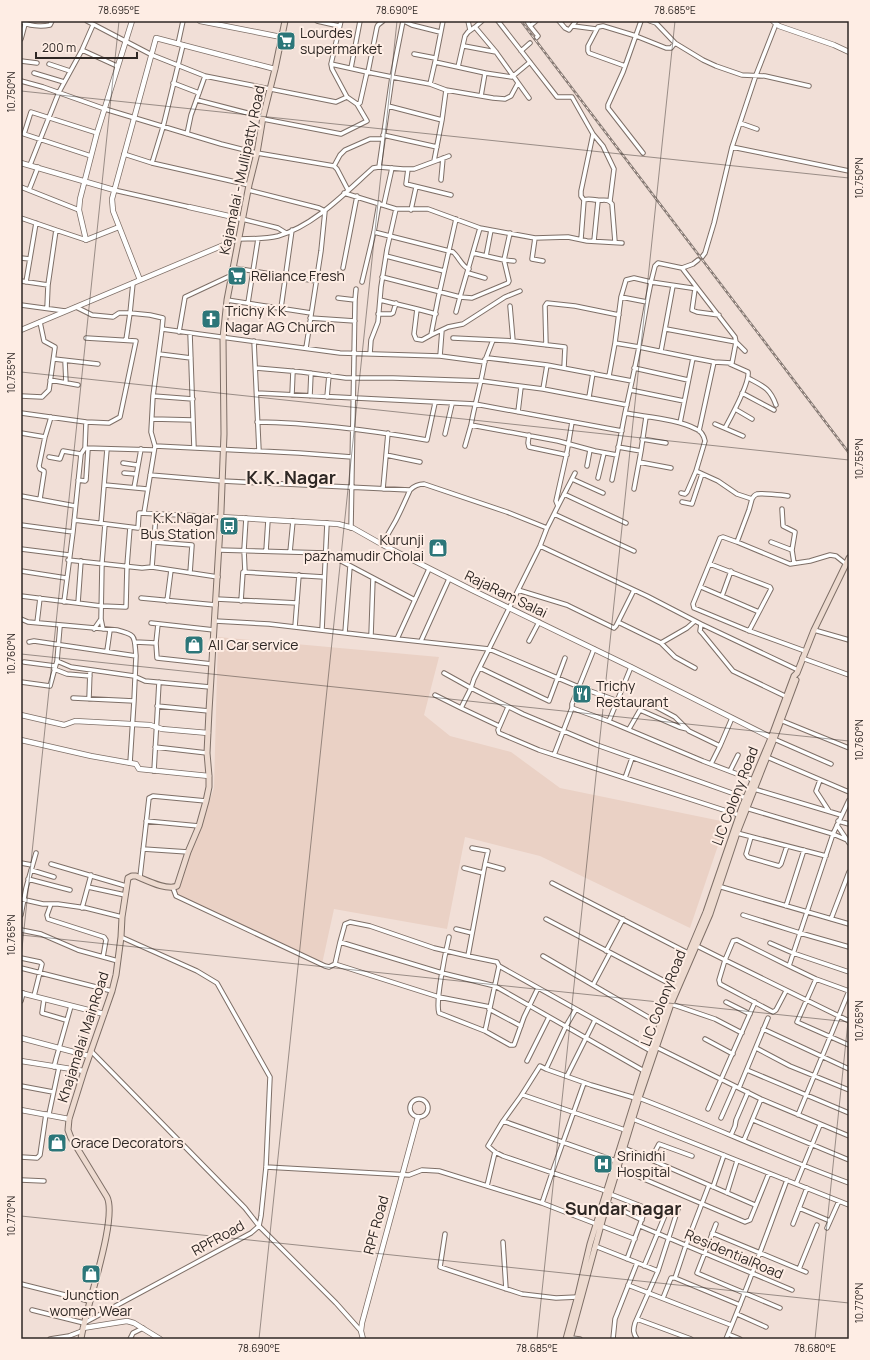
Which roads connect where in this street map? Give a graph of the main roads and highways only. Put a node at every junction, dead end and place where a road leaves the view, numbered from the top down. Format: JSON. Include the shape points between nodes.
{"nodes":[{"id":1,"x":284,"y":21,"type":"edge"},
{"id":2,"x":849,"y":558,"type":"edge"},
{"id":3,"x":773,"y":738,"type":"junction"},
{"id":4,"x":743,"y":812,"type":"junction"},
{"id":5,"x":140,"y":877,"type":"joint"},
{"id":6,"x":717,"y":885,"type":"junction"},
{"id":7,"x":694,"y":944,"type":"junction"},
{"id":8,"x":674,"y":988,"type":"junction"},
{"id":9,"x":653,"y":1048,"type":"junction"},
{"id":10,"x":637,"y":1098,"type":"junction"},
{"id":11,"x":628,"y":1127,"type":"junction"},
{"id":12,"x":608,"y":1192,"type":"junction"},
{"id":13,"x":598,"y":1224,"type":"junction"},
{"id":14,"x":580,"y":1297,"type":"junction"},
{"id":15,"x":569,"y":1338,"type":"edge"},
{"id":16,"x":82,"y":1339,"type":"edge"}],
"edges":[{"from":1,"to":5,"type":"main road","name":"Kajamalai - Mullipatty Road","via":[[276,69],[242,218],[223,338],[224,449],[206,801],[177,886],[165,887]]},
{"from":2,"to":3,"type":"main road","name":"LIC ColonyRoad","via":[[805,650],[797,678]]},
{"from":3,"to":4,"type":"main road","name":"LIC ColonyRoad"},
{"from":3,"to":4,"type":"main road","name":"LIC Colony Road","via":[[753,780]]},
{"from":4,"to":6,"type":"main road","name":"LIC Colony Road"},
{"from":4,"to":6,"type":"main road","name":"LIC ColonyRoad"},
{"from":5,"to":16,"type":"main road","name":"Khajamalai MainRoad","via":[[128,878],[112,991],[69,1119],[68,1130],[71,1138],[110,1205],[102,1259],[89,1301]]},
{"from":6,"to":7,"type":"main road","name":"LIC ColonyRoad"},
{"from":7,"to":8,"type":"main road","name":"LIC ColonyRoad"},
{"from":7,"to":8,"type":"main road"},
{"from":8,"to":9,"type":"main road"},
{"from":8,"to":9,"type":"main road","name":"LIC ColonyRoad","via":[[671,1004]]},
{"from":9,"to":10,"type":"main road","name":"LIC ColonyRoad"},
{"from":9,"to":10,"type":"main road","name":"LIC ColonyRoad"},
{"from":10,"to":11,"type":"main road","name":"LIC ColonyRoad"},
{"from":10,"to":11,"type":"main road","name":"LIC ColonyRoad","via":[[633,1119]]},
{"from":11,"to":12,"type":"main road","name":"LIC ColonyRoad"},
{"from":11,"to":12,"type":"main road","name":"LIC ColonyRoad","via":[[618,1168]]},
{"from":12,"to":13,"type":"main road","name":"LIC ColonyRoad"},
{"from":12,"to":13,"type":"main road","name":"LIC ColonyRoad","via":[[607,1203]]},
{"from":13,"to":14,"type":"main road","name":"LIC ColonyRoad","via":[[595,1246]]},
{"from":13,"to":14,"type":"main road","name":"LIC ColonyRoad","via":[[590,1244]]},
{"from":14,"to":15,"type":"main road","name":"LIC ColonyRoad"}]}
